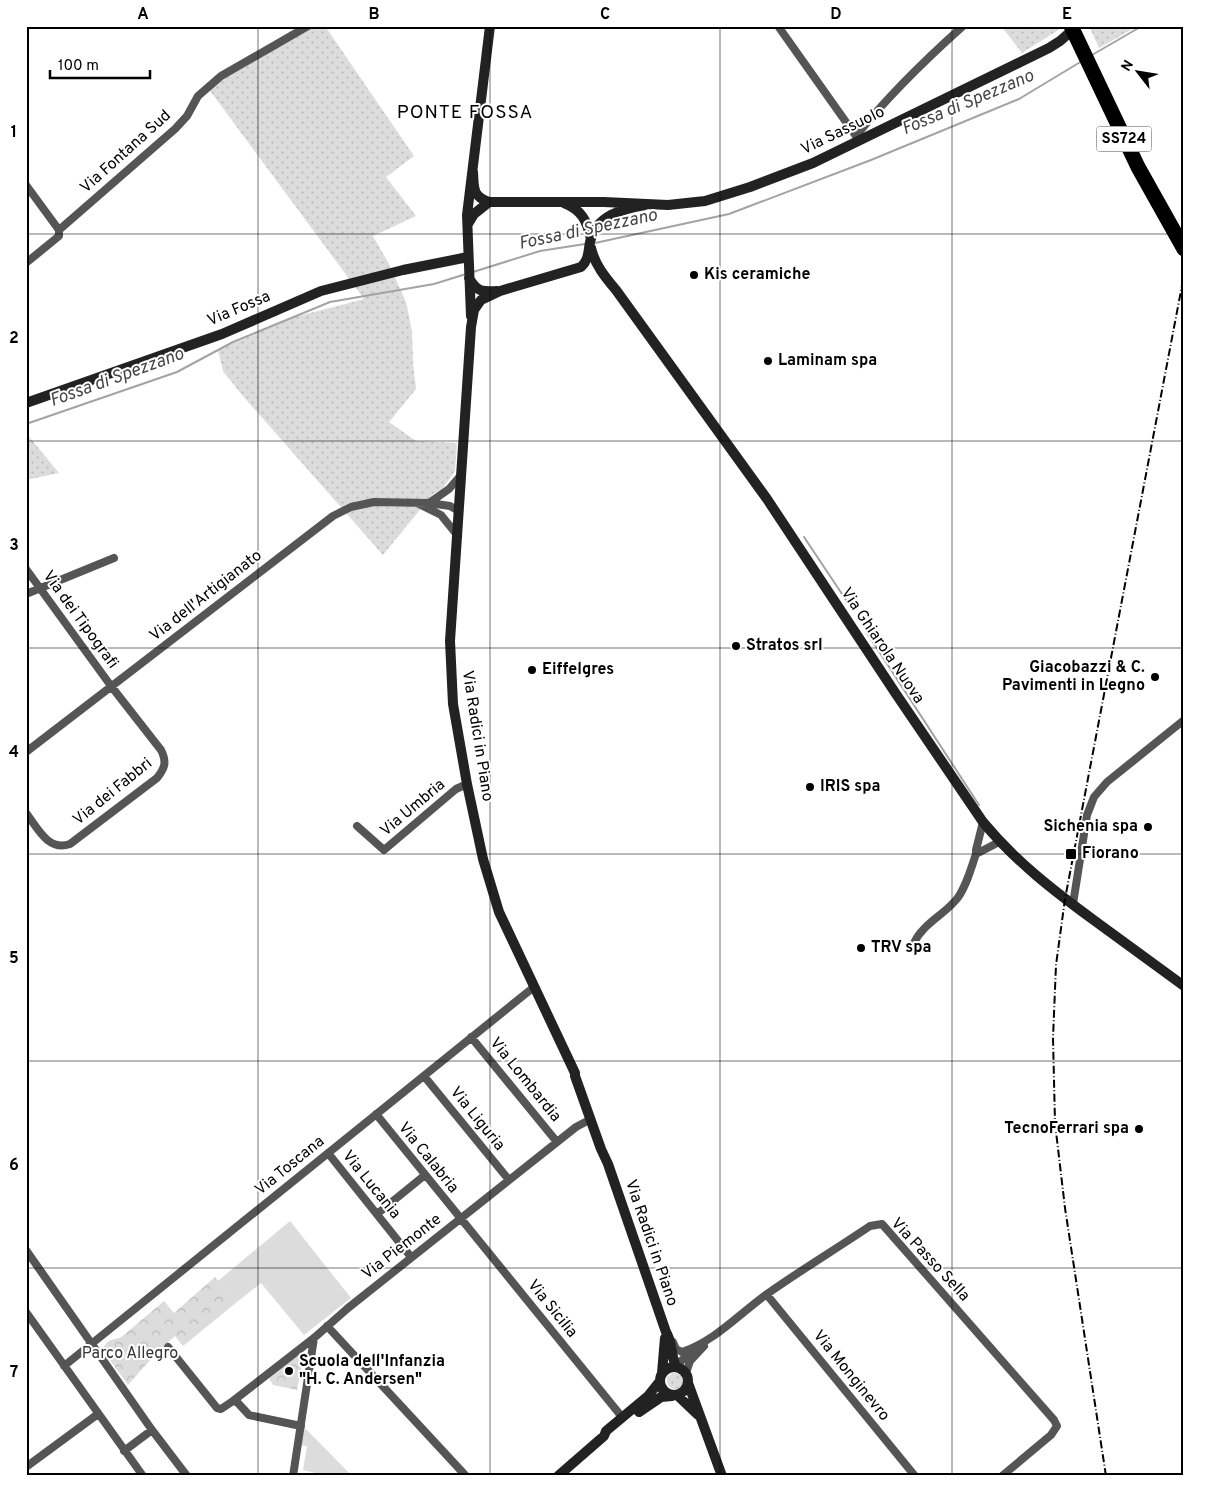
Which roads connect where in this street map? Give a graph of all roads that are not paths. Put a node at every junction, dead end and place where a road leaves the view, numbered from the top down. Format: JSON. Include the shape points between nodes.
{"nodes":[{"id":1,"x":308,"y":26,"type":"edge"},
{"id":2,"x":490,"y":26,"type":"edge"},
{"id":3,"x":778,"y":26,"type":"edge"},
{"id":4,"x":963,"y":26,"type":"edge"},
{"id":5,"x":1071,"y":26,"type":"edge"},
{"id":6,"x":1076,"y":26,"type":"edge"},
{"id":7,"x":1082,"y":26,"type":"edge"},
{"id":8,"x":858,"y":138,"type":"junction"},
{"id":9,"x":473,"y":172,"type":"junction"},
{"id":10,"x":26,"y":185,"type":"edge"},
{"id":11,"x":489,"y":202,"type":"junction"},
{"id":12,"x":564,"y":203,"type":"junction"},
{"id":13,"x":645,"y":205,"type":"junction"},
{"id":14,"x":468,"y":224,"type":"junction"},
{"id":15,"x":59,"y":230,"type":"junction"},
{"id":16,"x":1184,"y":230,"type":"edge"},
{"id":17,"x":591,"y":237,"type":"junction"},
{"id":18,"x":1184,"y":249,"type":"edge"},
{"id":19,"x":591,"y":255,"type":"junction"},
{"id":20,"x":468,"y":262,"type":"junction"},
{"id":21,"x":26,"y":263,"type":"edge"},
{"id":22,"x":577,"y":270,"type":"junction"},
{"id":23,"x":604,"y":276,"type":"junction"},
{"id":24,"x":470,"y":282,"type":"junction"},
{"id":25,"x":500,"y":291,"type":"junction"},
{"id":26,"x":472,"y":322,"type":"junction"},
{"id":27,"x":26,"y":403,"type":"edge"},
{"id":28,"x":462,"y":474,"type":"junction"},
{"id":29,"x":429,"y":503,"type":"junction"},
{"id":30,"x":420,"y":504,"type":"junction"},
{"id":31,"x":459,"y":511,"type":"junction"},
{"id":32,"x":441,"y":515,"type":"junction"},
{"id":33,"x":458,"y":536,"type":"junction"},
{"id":34,"x":114,"y":558,"type":"dead end"},
{"id":35,"x":26,"y":569,"type":"edge"},
{"id":36,"x":41,"y":588,"type":"junction"},
{"id":37,"x":26,"y":594,"type":"edge"},
{"id":38,"x":111,"y":686,"type":"junction"},
{"id":39,"x":1184,"y":720,"type":"edge"},
{"id":40,"x":26,"y":752,"type":"edge"},
{"id":41,"x":467,"y":784,"type":"junction"},
{"id":42,"x":26,"y":813,"type":"edge"},
{"id":43,"x":983,"y":822,"type":"junction"},
{"id":44,"x":357,"y":826,"type":"dead end"},
{"id":45,"x":999,"y":842,"type":"junction"},
{"id":46,"x":976,"y":854,"type":"junction"},
{"id":47,"x":1073,"y":904,"type":"junction"},
{"id":48,"x":914,"y":944,"type":"dead end"},
{"id":49,"x":1184,"y":986,"type":"edge"},
{"id":50,"x":534,"y":988,"type":"junction"},
{"id":51,"x":471,"y":1037,"type":"junction"},
{"id":52,"x":575,"y":1073,"type":"junction"},
{"id":53,"x":424,"y":1076,"type":"junction"},
{"id":54,"x":590,"y":1099,"type":"junction"},
{"id":55,"x":376,"y":1114,"type":"junction"},
{"id":56,"x":591,"y":1119,"type":"junction"},
{"id":57,"x":557,"y":1142,"type":"junction"},
{"id":58,"x":605,"y":1143,"type":"junction"},
{"id":59,"x":328,"y":1153,"type":"junction"},
{"id":60,"x":608,"y":1164,"type":"junction"},
{"id":61,"x":425,"y":1175,"type":"junction"},
{"id":62,"x":509,"y":1180,"type":"junction"},
{"id":63,"x":377,"y":1214,"type":"junction"},
{"id":64,"x":460,"y":1219,"type":"junction"},
{"id":65,"x":26,"y":1250,"type":"edge"},
{"id":66,"x":412,"y":1257,"type":"junction"},
{"id":67,"x":767,"y":1294,"type":"junction"},
{"id":68,"x":26,"y":1312,"type":"edge"},
{"id":69,"x":327,"y":1326,"type":"junction"},
{"id":70,"x":668,"y":1334,"type":"junction"},
{"id":71,"x":314,"y":1338,"type":"junction"},
{"id":72,"x":708,"y":1340,"type":"junction"},
{"id":73,"x":92,"y":1344,"type":"junction"},
{"id":74,"x":168,"y":1347,"type":"dead end"},
{"id":75,"x":695,"y":1348,"type":"junction"},
{"id":76,"x":64,"y":1366,"type":"junction"},
{"id":77,"x":680,"y":1369,"type":"junction"},
{"id":78,"x":661,"y":1377,"type":"junction"},
{"id":79,"x":688,"y":1383,"type":"junction"},
{"id":80,"x":675,"y":1395,"type":"junction"},
{"id":81,"x":233,"y":1401,"type":"junction"},
{"id":82,"x":98,"y":1414,"type":"junction"},
{"id":83,"x":699,"y":1415,"type":"junction"},
{"id":84,"x":622,"y":1418,"type":"junction"},
{"id":85,"x":301,"y":1426,"type":"junction"},
{"id":86,"x":152,"y":1430,"type":"junction"},
{"id":87,"x":604,"y":1436,"type":"junction"},
{"id":88,"x":124,"y":1451,"type":"junction"},
{"id":89,"x":26,"y":1467,"type":"edge"},
{"id":90,"x":722,"y":1475,"type":"edge"},
{"id":91,"x":143,"y":1476,"type":"edge"},
{"id":92,"x":188,"y":1476,"type":"edge"},
{"id":93,"x":293,"y":1476,"type":"edge"},
{"id":94,"x":466,"y":1476,"type":"edge"},
{"id":95,"x":558,"y":1476,"type":"edge"},
{"id":96,"x":915,"y":1476,"type":"edge"},
{"id":97,"x":1002,"y":1476,"type":"edge"}],
"edges":[{"from":1,"to":15,"type":"street","name":"Via Fontana Sud","via":[[221,76],[198,96],[175,129]]},
{"from":2,"to":9,"type":"street"},
{"from":3,"to":8,"type":"street"},
{"from":4,"to":8,"type":"street","via":[[897,90]]},
{"from":5,"to":18,"type":"highway","number":"SS724","via":[[1138,168]]},
{"from":6,"to":8,"type":"street","name":"Via Sassuolo","via":[[1049,48]]},
{"from":7,"to":16,"type":"highway","number":"SS724","via":[[1145,164]]},
{"from":8,"to":13,"type":"street","name":"Via Sassuolo","via":[[798,169],[726,195],[692,203]]},
{"from":9,"to":11,"type":"street","via":[[477,196]]},
{"from":9,"to":14,"type":"street"},
{"from":10,"to":15,"type":"street"},
{"from":11,"to":12,"type":"street"},
{"from":11,"to":14,"type":"street","via":[[474,214]]},
{"from":12,"to":13,"type":"street","name":"Via Sassuolo"},
{"from":12,"to":17,"type":"street","via":[[582,215]]},
{"from":13,"to":17,"type":"street","via":[[609,215]]},
{"from":14,"to":20,"type":"street"},
{"from":15,"to":21,"type":"street","name":"Via Fontana Sud","via":[[59,236]]},
{"from":17,"to":19,"type":"street"},
{"from":19,"to":22,"type":"street"},
{"from":19,"to":23,"type":"street","name":"Via Ghiarola Nuova"},
{"from":20,"to":24,"type":"street"},
{"from":20,"to":27,"type":"street","name":"Via Fossa","via":[[404,270],[321,291],[222,334]]},
{"from":22,"to":23,"type":"street"},
{"from":22,"to":25,"type":"street"},
{"from":23,"to":43,"type":"street","name":"Via Ghiarola Nuova","via":[[767,499]]},
{"from":24,"to":25,"type":"street","via":[[481,291]]},
{"from":24,"to":26,"type":"street"},
{"from":25,"to":26,"type":"street","via":[[479,302]]},
{"from":26,"to":28,"type":"street","name":"Via Radici in Piano"},
{"from":28,"to":29,"type":"street","name":"Via dell'Artigianato","via":[[449,489]]},
{"from":28,"to":31,"type":"street","name":"Via Radici in Piano"},
{"from":29,"to":30,"type":"street","name":"Via dell'Artigianato"},
{"from":29,"to":31,"type":"street","name":"Via dell'Artigianato","via":[[450,506]]},
{"from":30,"to":32,"type":"street","name":"Via dell'Artigianato"},
{"from":30,"to":38,"type":"street","name":"Via dell'Artigianato","via":[[374,502],[351,507],[333,516]]},
{"from":31,"to":32,"type":"street"},
{"from":31,"to":33,"type":"street","name":"Via Radici in Piano"},
{"from":32,"to":33,"type":"street","name":"Via dell'Artigianato"},
{"from":33,"to":41,"type":"street","name":"Via Radici in Piano","via":[[450,641],[451,678]]},
{"from":34,"to":36,"type":"street"},
{"from":35,"to":36,"type":"street","name":"Via dei Tipografi"},
{"from":36,"to":37,"type":"street"},
{"from":36,"to":38,"type":"street","name":"Via dei Tipografi"},
{"from":38,"to":40,"type":"street","name":"Via dell'Artigianato"},
{"from":38,"to":42,"type":"street","name":"Via dei Fabbri","via":[[161,750],[165,768],[63,847],[54,845],[41,834]]},
{"from":39,"to":47,"type":"street","via":[[1107,782],[1094,797],[1087,815]]},
{"from":41,"to":44,"type":"street","name":"Via Umbria","via":[[456,789],[384,850]]},
{"from":41,"to":50,"type":"street","name":"Via Radici in Piano","via":[[483,859],[499,912]]},
{"from":43,"to":45,"type":"street","name":"Via Ghiarola Nuova"},
{"from":43,"to":46,"type":"street"},
{"from":45,"to":46,"type":"street"},
{"from":45,"to":47,"type":"street","name":"Via Ghiarola Nuova"},
{"from":46,"to":48,"type":"street","via":[[957,899],[918,935]]},
{"from":47,"to":49,"type":"street","name":"Via Ghiarola Nuova"},
{"from":50,"to":51,"type":"street","name":"Via Toscana"},
{"from":50,"to":52,"type":"street","name":"Via Radici in Piano"},
{"from":51,"to":53,"type":"street","name":"Via Toscana"},
{"from":51,"to":57,"type":"street","name":"Via Lombardia"},
{"from":52,"to":54,"type":"street"},
{"from":52,"to":56,"type":"street"},
{"from":53,"to":55,"type":"street","name":"Via Toscana"},
{"from":53,"to":62,"type":"street","name":"Via Liguria"},
{"from":54,"to":56,"type":"street"},
{"from":54,"to":58,"type":"street"},
{"from":55,"to":59,"type":"street","name":"Via Toscana"},
{"from":55,"to":61,"type":"street","name":"Via Calabria"},
{"from":56,"to":57,"type":"street","name":"Via Piemonte"},
{"from":56,"to":58,"type":"street"},
{"from":56,"to":60,"type":"street"},
{"from":57,"to":62,"type":"street","name":"Via Piemonte"},
{"from":58,"to":60,"type":"street"},
{"from":59,"to":63,"type":"street","name":"Via Lucania"},
{"from":59,"to":73,"type":"street","name":"Via Toscana"},
{"from":60,"to":70,"type":"street","name":"Via Radici in Piano"},
{"from":61,"to":63,"type":"street"},
{"from":61,"to":64,"type":"street","name":"Via Calabria"},
{"from":62,"to":64,"type":"street","name":"Via Piemonte"},
{"from":63,"to":66,"type":"street","name":"Via Lucania"},
{"from":64,"to":66,"type":"street","name":"Via Piemonte"},
{"from":64,"to":84,"type":"street","name":"Via Sicilia"},
{"from":65,"to":73,"type":"street"},
{"from":66,"to":69,"type":"street","name":"Via Piemonte"},
{"from":67,"to":72,"type":"street","name":"Via Passo Sella"},
{"from":67,"to":96,"type":"street","name":"Via Monginevro"},
{"from":67,"to":97,"type":"street","name":"Via Passo Sella","via":[[870,1226],[882,1224],[1056,1426],[1051,1435]]},
{"from":68,"to":76,"type":"street"},
{"from":69,"to":71,"type":"street","name":"Via Piemonte"},
{"from":69,"to":94,"type":"street"},
{"from":70,"to":75,"type":"street","via":[[676,1349],[682,1352]]},
{"from":70,"to":77,"type":"street","name":"Via Radici in Piano"},
{"from":70,"to":78,"type":"street"},
{"from":71,"to":81,"type":"street","name":"Via Piemonte"},
{"from":71,"to":85,"type":"street"},
{"from":72,"to":75,"type":"street","name":"Via Passo Sella"},
{"from":72,"to":77,"type":"street","name":"Via Passo Sella"},
{"from":73,"to":76,"type":"street","name":"Via Toscana"},
{"from":73,"to":86,"type":"street"},
{"from":74,"to":81,"type":"street","via":[[218,1408]]},
{"from":75,"to":77,"type":"street","name":"Via Passo Sella","via":[[681,1361]]},
{"from":76,"to":82,"type":"street"},
{"from":77,"to":78,"type":"street","via":[[667,1368]]},
{"from":77,"to":79,"type":"street"},
{"from":78,"to":80,"type":"street","via":[[660,1385],[665,1392]]},
{"from":78,"to":84,"type":"street","via":[[648,1396]]},
{"from":79,"to":80,"type":"street","via":[[684,1391]]},
{"from":79,"to":83,"type":"street"},
{"from":80,"to":83,"type":"street"},
{"from":80,"to":87,"type":"street","via":[[660,1397]]},
{"from":81,"to":85,"type":"street","via":[[249,1415]]},
{"from":82,"to":88,"type":"street"},
{"from":82,"to":89,"type":"street"},
{"from":83,"to":90,"type":"street"},
{"from":84,"to":87,"type":"street"},
{"from":85,"to":93,"type":"street"},
{"from":86,"to":88,"type":"street"},
{"from":86,"to":92,"type":"street"},
{"from":87,"to":95,"type":"street"},
{"from":88,"to":91,"type":"street"}]}
